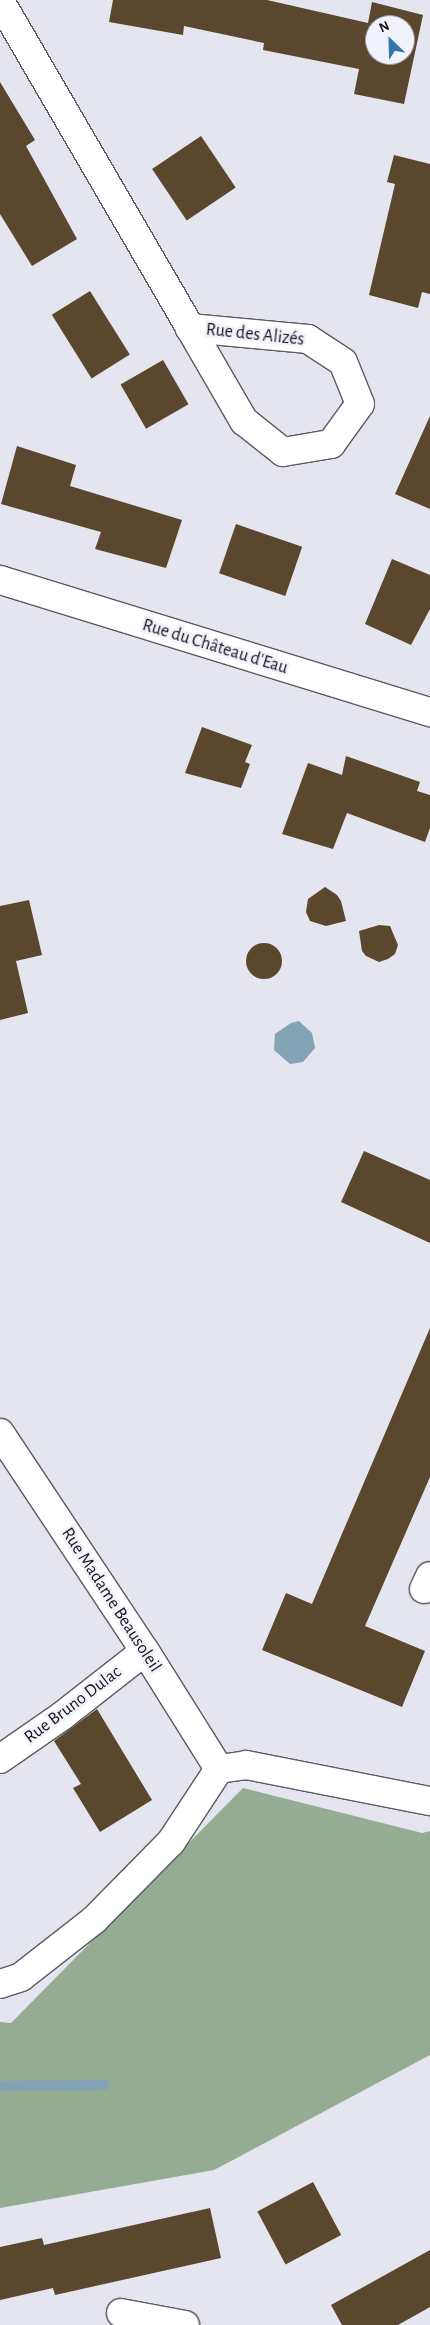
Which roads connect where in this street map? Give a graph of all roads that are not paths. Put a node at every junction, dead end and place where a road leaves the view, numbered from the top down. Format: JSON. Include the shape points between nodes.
{"nodes":[{"id":1,"x":0,"y":2,"type":"edge"},
{"id":2,"x":190,"y":328,"type":"junction"},
{"id":3,"x":0,"y":580,"type":"edge"},
{"id":4,"x":430,"y":712,"type":"edge"},
{"id":5,"x":0,"y":1433,"type":"edge"},
{"id":6,"x":145,"y":1651,"type":"junction"},
{"id":7,"x":0,"y":1759,"type":"edge"},
{"id":8,"x":219,"y":1769,"type":"junction"},
{"id":9,"x":430,"y":1801,"type":"edge"},
{"id":10,"x":0,"y":1984,"type":"edge"},
{"id":11,"x":121,"y":2313,"type":"dead end"},
{"id":12,"x":185,"y":2325,"type":"edge"}],
"edges":[{"from":1,"to":2,"type":"street","name":"Rue des Alizés"},
{"from":2,"to":2,"type":"street","name":"Rue des Alizés","via":[[308,338],[343,362],[360,404],[331,444],[283,452],[244,421]]},
{"from":3,"to":4,"type":"street","name":"Rue du Château d'Eau"},
{"from":5,"to":6,"type":"street","name":"Rue Madame Beausoleil"},
{"from":6,"to":7,"type":"street","name":"Rue Bruno Dulac","via":[[62,1716]]},
{"from":6,"to":8,"type":"street","name":"Rue Madame Beausoleil"},
{"from":8,"to":9,"type":"street","via":[[246,1765]]},
{"from":8,"to":10,"type":"street","via":[[171,1842],[94,1920],[21,1977]]},
{"from":11,"to":12,"type":"street"}]}
